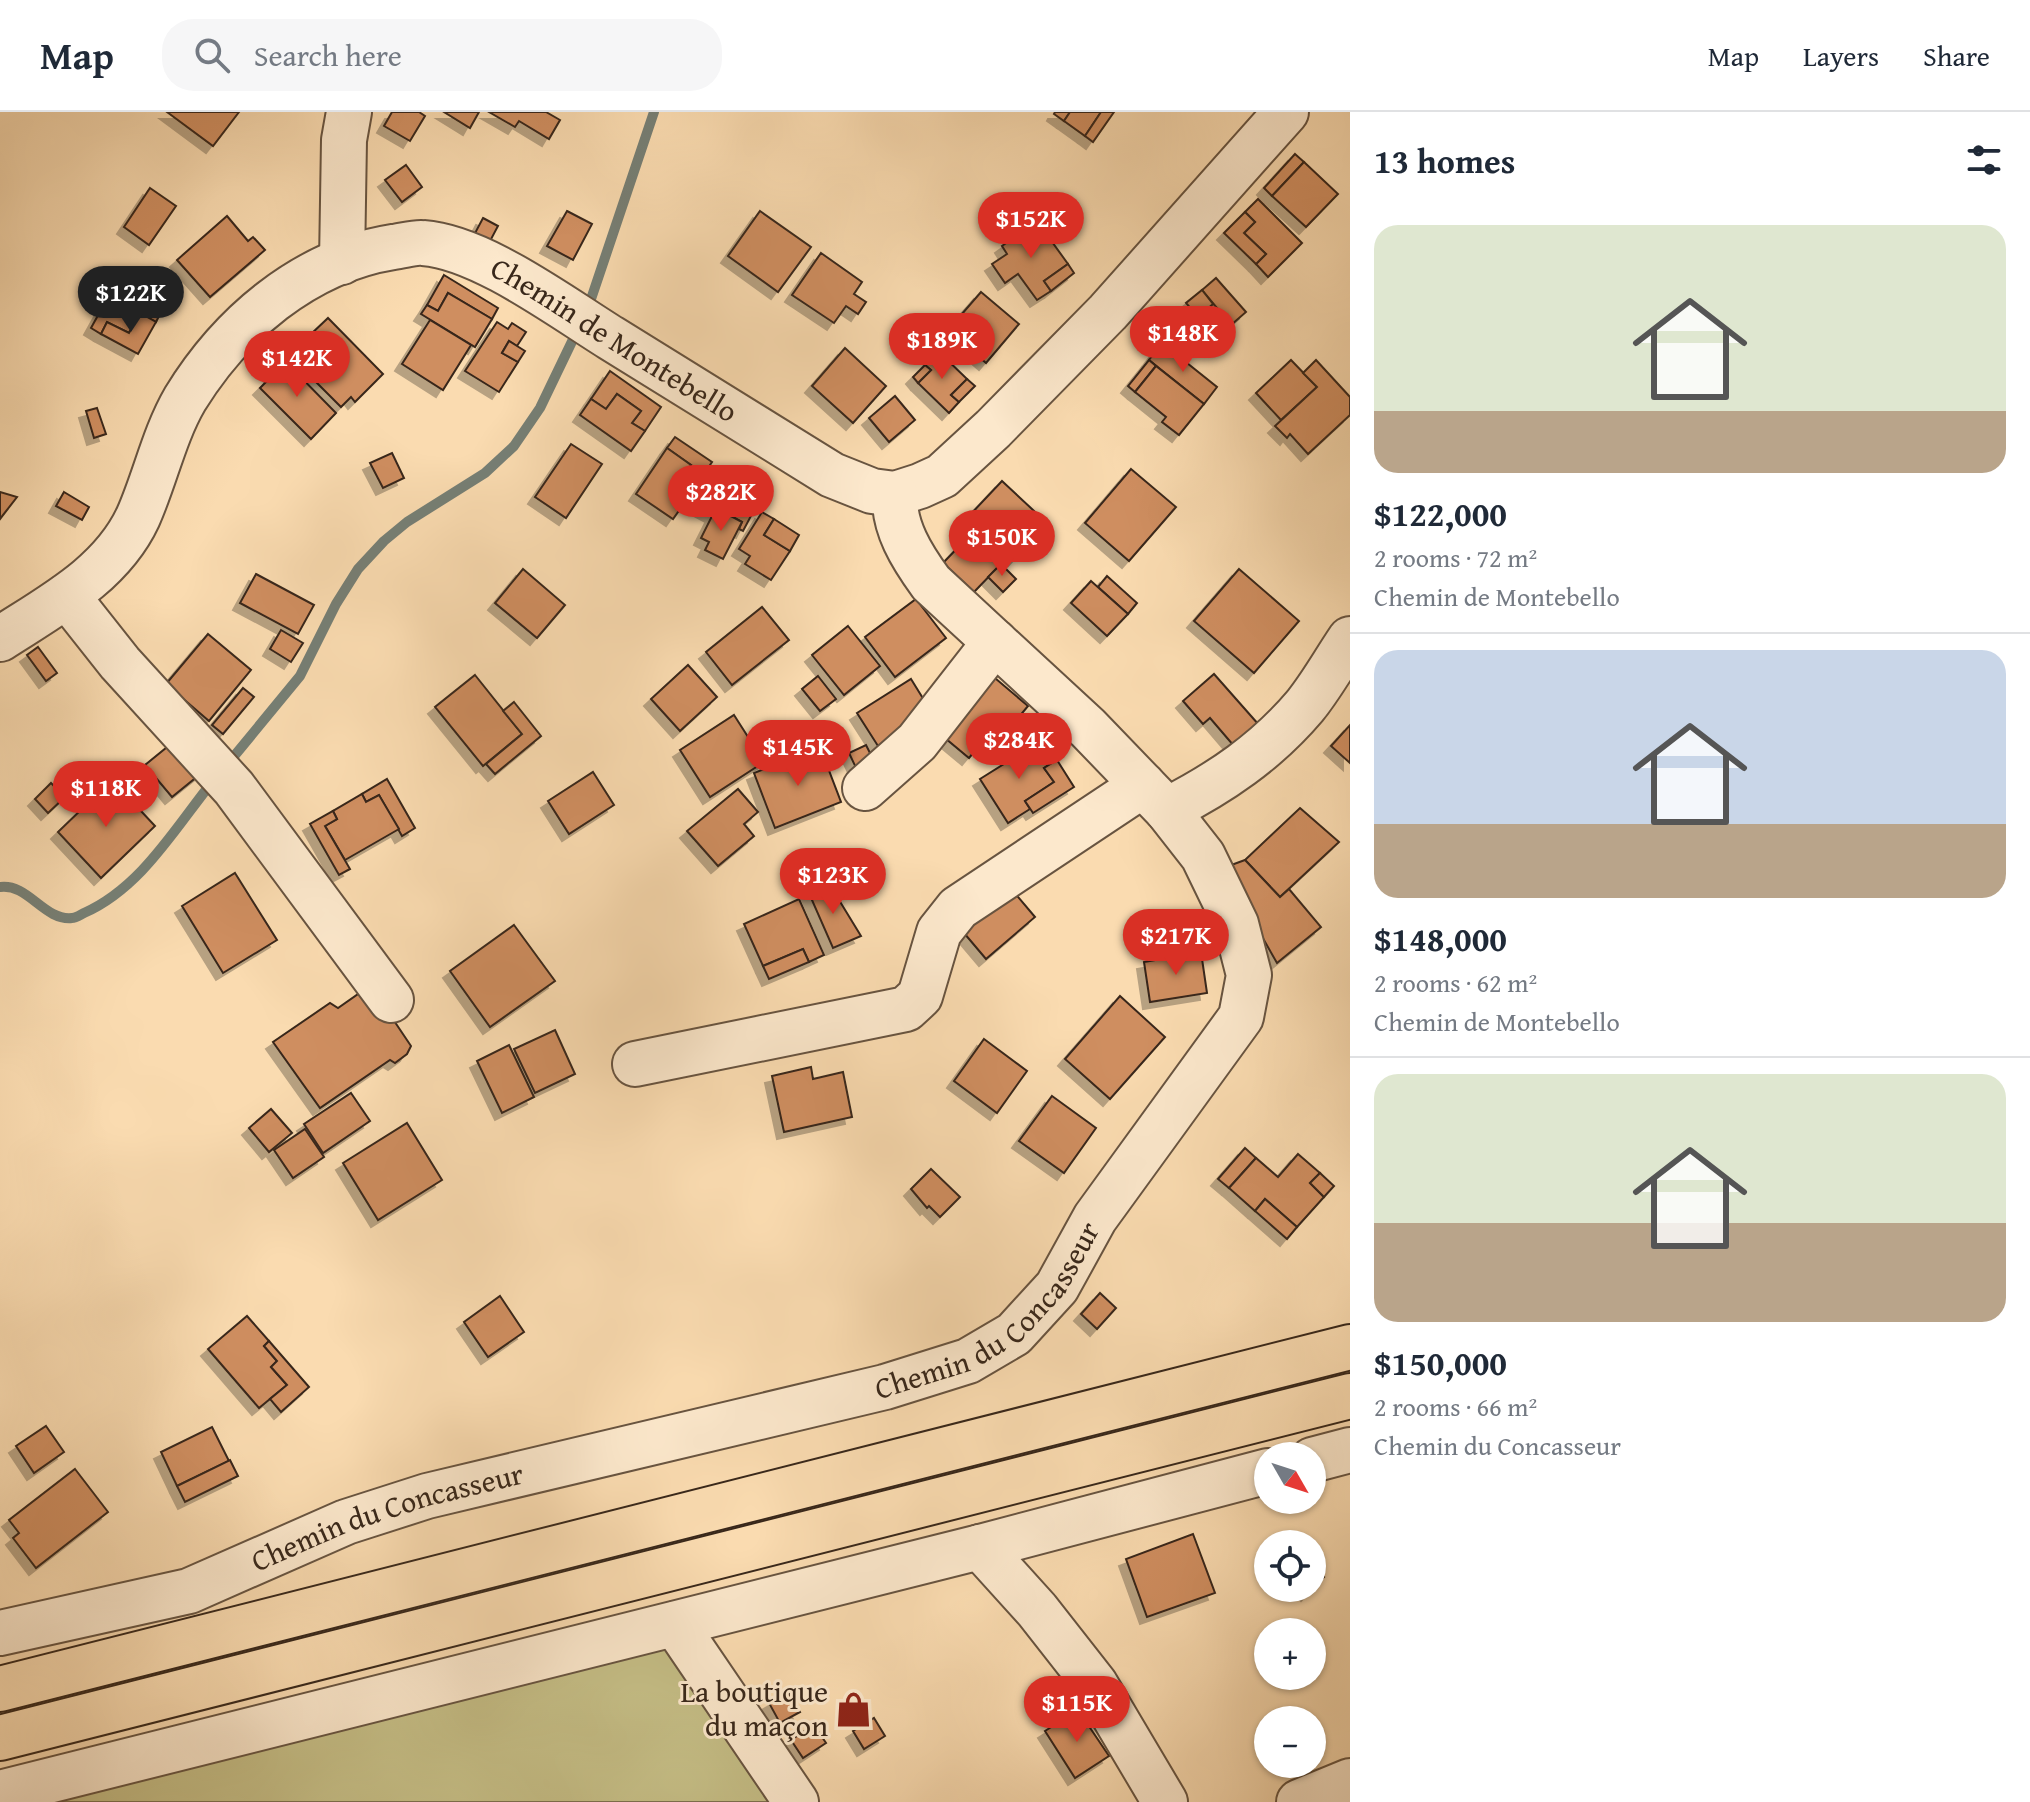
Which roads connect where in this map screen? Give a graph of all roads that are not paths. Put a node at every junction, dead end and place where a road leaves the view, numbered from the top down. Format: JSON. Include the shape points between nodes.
{"nodes":[{"id":1,"x":349,"y":112,"type":"edge"},
{"id":2,"x":1286,"y":112,"type":"edge"},
{"id":3,"x":342,"y":262,"type":"junction"},
{"id":4,"x":895,"y":494,"type":"junction"},
{"id":5,"x":67,"y":596,"type":"junction"},
{"id":6,"x":0,"y":639,"type":"edge"},
{"id":7,"x":1350,"y":639,"type":"edge"},
{"id":8,"x":995,"y":642,"type":"junction"},
{"id":9,"x":865,"y":788,"type":"dead end"},
{"id":10,"x":1155,"y":798,"type":"junction"},
{"id":11,"x":391,"y":1000,"type":"dead end"},
{"id":12,"x":635,"y":1064,"type":"dead end"},
{"id":13,"x":1350,"y":1347,"type":"edge"},
{"id":14,"x":1350,"y":1396,"type":"edge"},
{"id":15,"x":1350,"y":1450,"type":"edge"},
{"id":16,"x":1326,"y":1456,"type":"edge"},
{"id":17,"x":1254,"y":1475,"type":"edge"},
{"id":18,"x":980,"y":1547,"type":"junction"},
{"id":19,"x":675,"y":1624,"type":"junction"},
{"id":20,"x":0,"y":1633,"type":"edge"},
{"id":21,"x":0,"y":1689,"type":"edge"},
{"id":22,"x":0,"y":1738,"type":"edge"},
{"id":23,"x":1350,"y":1781,"type":"edge"},
{"id":24,"x":0,"y":1793,"type":"edge"},
{"id":25,"x":796,"y":1802,"type":"edge"},
{"id":26,"x":1165,"y":1802,"type":"edge"},
{"id":27,"x":1299,"y":1802,"type":"edge"}],
"edges":[{"from":1,"to":3,"type":"street"},
{"from":2,"to":4,"type":"street","via":[[1108,312],[993,429],[942,476]]},
{"from":3,"to":4,"type":"street","name":"Chemin de Montebello","via":[[374,250],[422,243],[469,255],[832,475]]},
{"from":3,"to":5,"type":"street","name":"Chemin de Montebello","via":[[311,274],[255,314],[212,358],[184,402],[137,519],[116,552]]},
{"from":4,"to":8,"type":"street","name":"Chemin du Concasseur","via":[[894,510],[912,556],[931,583]]},
{"from":5,"to":6,"type":"street","name":"Chemin de Montebello"},
{"from":5,"to":11,"type":"street","via":[[221,773]]},
{"from":7,"to":10,"type":"street","via":[[1306,705],[1258,754],[1214,786]]},
{"from":8,"to":9,"type":"street","via":[[917,742]]},
{"from":8,"to":10,"type":"street","name":"Chemin du Concasseur"},
{"from":10,"to":12,"type":"street","via":[[958,908],[939,932],[920,996],[906,1009]]},
{"from":10,"to":20,"type":"street","name":"Chemin du Concasseur","via":[[1203,856],[1236,924],[1249,975],[1241,1017],[1095,1218],[1057,1287],[1014,1334],[968,1361],[885,1387],[427,1496],[346,1522],[189,1591]]},
{"from":13,"to":21,"type":"highway"},
{"from":14,"to":22,"type":"highway"},
{"from":15,"to":16,"type":"street"},
{"from":17,"to":18,"type":"street"},
{"from":18,"to":19,"type":"street"},
{"from":18,"to":26,"type":"street","via":[[1095,1684]]},
{"from":19,"to":24,"type":"street"},
{"from":19,"to":25,"type":"street"},
{"from":23,"to":27,"type":"street"}]}
